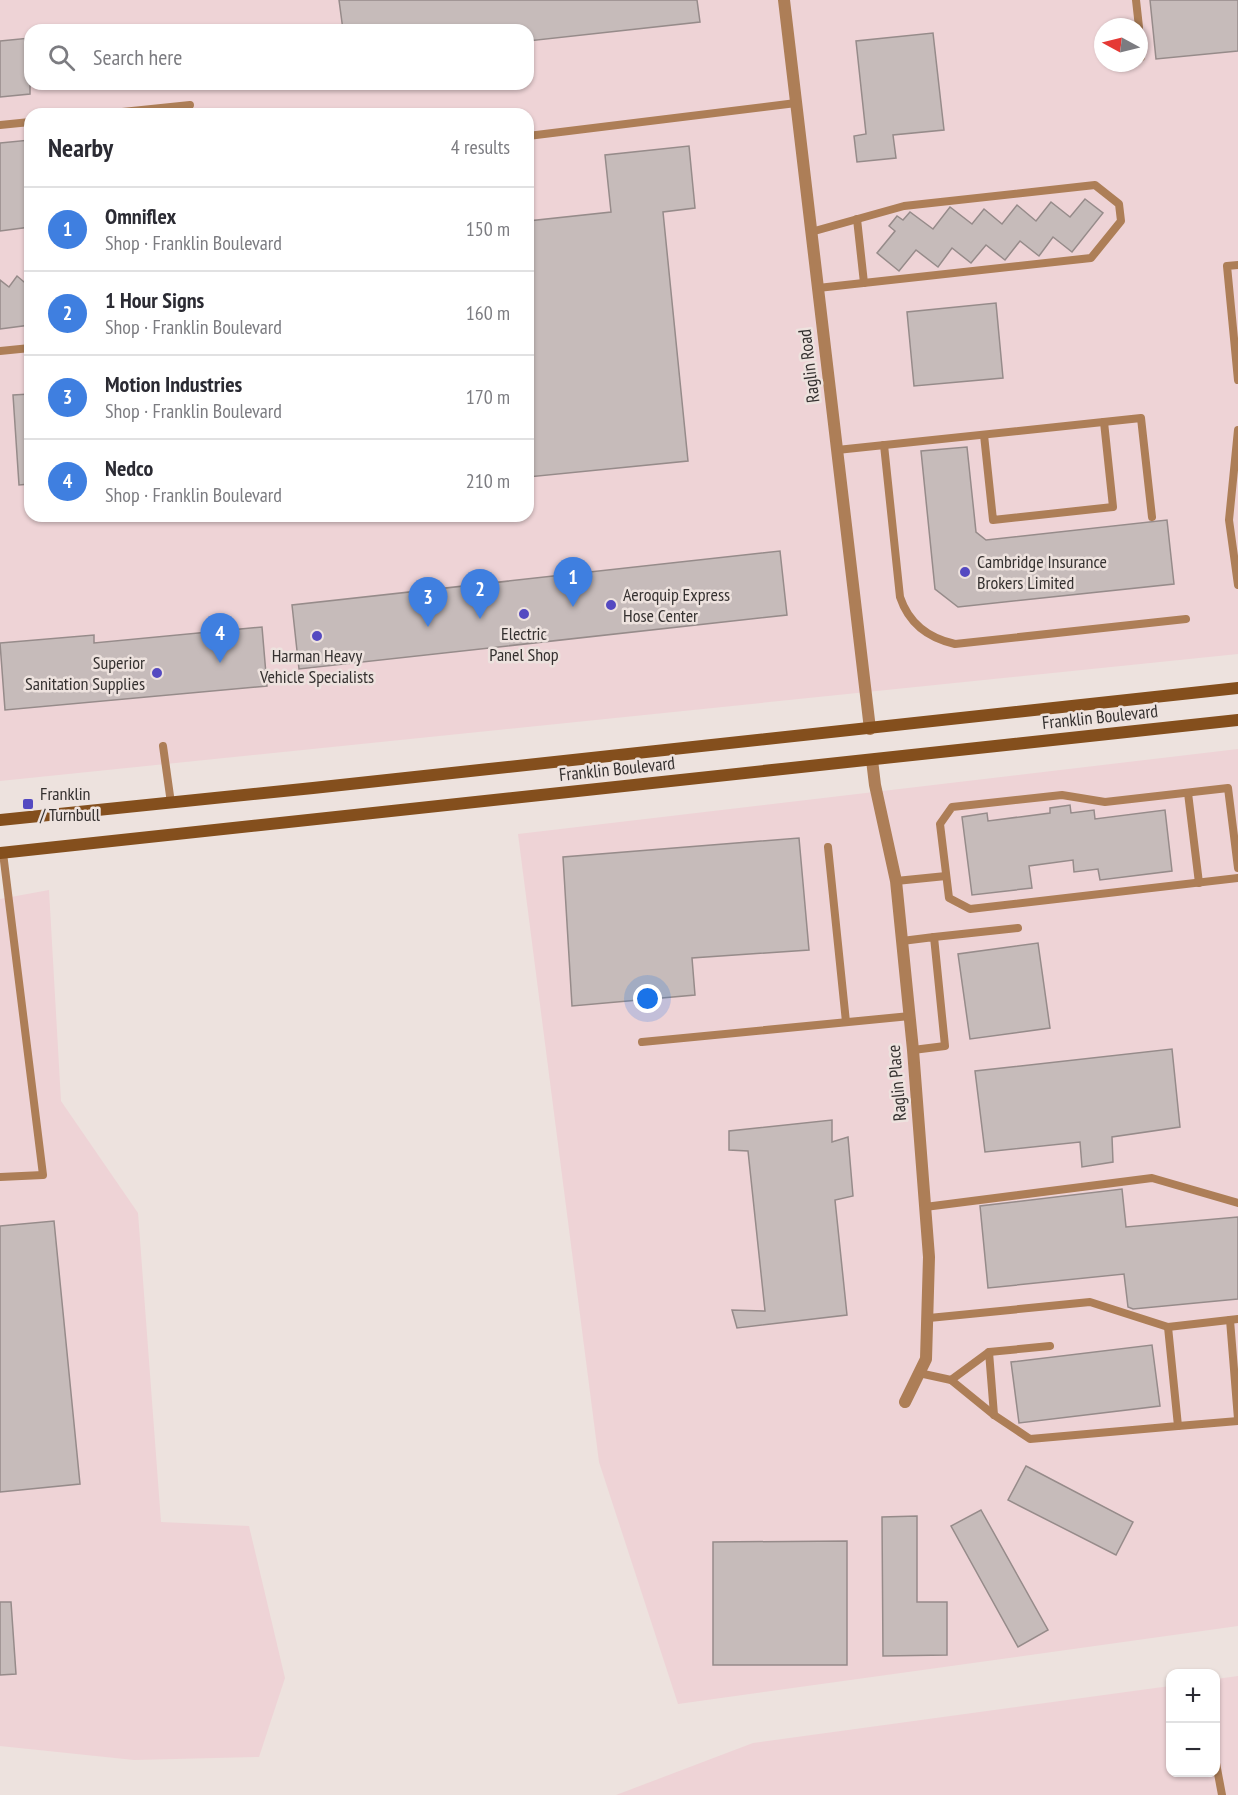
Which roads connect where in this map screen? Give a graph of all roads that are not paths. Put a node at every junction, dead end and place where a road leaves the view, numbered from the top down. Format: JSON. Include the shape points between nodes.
{"nodes":[{"id":1,"x":784,"y":0,"type":"edge"},
{"id":2,"x":1136,"y":0,"type":"edge"},
{"id":3,"x":1138,"y":18,"type":"edge"},
{"id":4,"x":796,"y":103,"type":"junction"},
{"id":5,"x":190,"y":105,"type":"dead end"},
{"id":6,"x":161,"y":108,"type":"edge"},
{"id":7,"x":24,"y":123,"type":"edge"},
{"id":8,"x":0,"y":125,"type":"edge"},
{"id":9,"x":534,"y":135,"type":"edge"},
{"id":10,"x":857,"y":219,"type":"junction"},
{"id":11,"x":812,"y":232,"type":"junction"},
{"id":12,"x":1238,"y":265,"type":"edge"},
{"id":13,"x":864,"y":283,"type":"junction"},
{"id":14,"x":818,"y":288,"type":"junction"},
{"id":15,"x":24,"y":349,"type":"edge"},
{"id":16,"x":0,"y":351,"type":"edge"},
{"id":17,"x":1238,"y":380,"type":"edge"},
{"id":18,"x":1104,"y":422,"type":"junction"},
{"id":19,"x":1238,"y":430,"type":"edge"},
{"id":20,"x":984,"y":435,"type":"junction"},
{"id":21,"x":884,"y":445,"type":"junction"},
{"id":22,"x":837,"y":450,"type":"junction"},
{"id":23,"x":1152,"y":517,"type":"dead end"},
{"id":24,"x":1238,"y":585,"type":"edge"},
{"id":25,"x":1186,"y":619,"type":"dead end"},
{"id":26,"x":1238,"y":688,"type":"edge"},
{"id":27,"x":1238,"y":720,"type":"edge"},
{"id":28,"x":870,"y":729,"type":"junction"},
{"id":29,"x":163,"y":746,"type":"dead end"},
{"id":30,"x":872,"y":760,"type":"junction"},
{"id":31,"x":1188,"y":793,"type":"junction"},
{"id":32,"x":171,"y":803,"type":"junction"},
{"id":33,"x":0,"y":820,"type":"edge"},
{"id":34,"x":828,"y":847,"type":"dead end"},
{"id":35,"x":1,"y":853,"type":"edge"},
{"id":36,"x":1238,"y":868,"type":"edge"},
{"id":37,"x":946,"y":876,"type":"junction"},
{"id":38,"x":1238,"y":878,"type":"edge"},
{"id":39,"x":896,"y":882,"type":"junction"},
{"id":40,"x":1199,"y":883,"type":"junction"},
{"id":41,"x":1018,"y":928,"type":"dead end"},
{"id":42,"x":934,"y":937,"type":"junction"},
{"id":43,"x":902,"y":941,"type":"junction"},
{"id":44,"x":910,"y":1016,"type":"junction"},
{"id":45,"x":846,"y":1022,"type":"junction"},
{"id":46,"x":642,"y":1042,"type":"dead end"},
{"id":47,"x":913,"y":1050,"type":"junction"},
{"id":48,"x":0,"y":1178,"type":"edge"},
{"id":49,"x":1238,"y":1203,"type":"edge"},
{"id":50,"x":925,"y":1207,"type":"junction"},
{"id":51,"x":928,"y":1318,"type":"junction"},
{"id":52,"x":1234,"y":1319,"type":"edge"},
{"id":53,"x":1168,"y":1327,"type":"junction"},
{"id":54,"x":1050,"y":1347,"type":"dead end"},
{"id":55,"x":989,"y":1352,"type":"junction"},
{"id":56,"x":919,"y":1373,"type":"junction"},
{"id":57,"x":951,"y":1380,"type":"junction"},
{"id":58,"x":905,"y":1402,"type":"dead end"},
{"id":59,"x":994,"y":1415,"type":"junction"},
{"id":60,"x":1238,"y":1420,"type":"edge"},
{"id":61,"x":1178,"y":1426,"type":"junction"},
{"id":62,"x":1218,"y":1777,"type":"edge"},
{"id":63,"x":1222,"y":1795,"type":"edge"}],
"edges":[{"from":1,"to":4,"type":"street","name":"Raglin Road"},
{"from":2,"to":3,"type":"lane"},
{"from":4,"to":9,"type":"lane"},
{"from":4,"to":11,"type":"street","name":"Raglin Road"},
{"from":5,"to":6,"type":"lane"},
{"from":7,"to":8,"type":"lane"},
{"from":10,"to":11,"type":"lane"},
{"from":10,"to":13,"type":"lane"},
{"from":10,"to":13,"type":"lane","via":[[904,206],[1095,185],[1119,204],[1121,221],[1091,258]]},
{"from":11,"to":14,"type":"street","name":"Raglin Road"},
{"from":12,"to":17,"type":"lane","via":[[1227,266]]},
{"from":13,"to":14,"type":"lane"},
{"from":14,"to":22,"type":"street","name":"Raglin Road"},
{"from":15,"to":16,"type":"lane"},
{"from":18,"to":20,"type":"lane"},
{"from":18,"to":20,"type":"lane","via":[[1113,507],[1060,513],[993,520]]},
{"from":18,"to":23,"type":"lane","via":[[1141,418]]},
{"from":19,"to":24,"type":"lane","via":[[1229,520]]},
{"from":20,"to":21,"type":"lane"},
{"from":21,"to":22,"type":"lane"},
{"from":21,"to":25,"type":"lane","via":[[900,597],[914,623],[931,637],[955,644]]},
{"from":22,"to":28,"type":"street","name":"Raglin Road"},
{"from":26,"to":28,"type":"main road","name":"Franklin Boulevard"},
{"from":27,"to":30,"type":"main road","name":"Franklin Boulevard"},
{"from":28,"to":32,"type":"main road","name":"Franklin Boulevard"},
{"from":29,"to":32,"type":"lane"},
{"from":30,"to":35,"type":"main road","name":"Franklin Boulevard"},
{"from":30,"to":39,"type":"street","name":"Raglin Place"},
{"from":31,"to":36,"type":"lane","via":[[1228,788]]},
{"from":31,"to":37,"type":"lane","via":[[1105,802],[1062,795],[952,807],[940,824]]},
{"from":31,"to":40,"type":"lane"},
{"from":32,"to":33,"type":"main road","name":"Franklin Boulevard"},
{"from":34,"to":45,"type":"lane"},
{"from":35,"to":48,"type":"lane","via":[[43,1175]]},
{"from":37,"to":39,"type":"lane"},
{"from":37,"to":40,"type":"lane","via":[[949,898],[970,909]]},
{"from":38,"to":40,"type":"lane"},
{"from":39,"to":43,"type":"street","name":"Raglin Place"},
{"from":41,"to":42,"type":"lane"},
{"from":42,"to":43,"type":"lane"},
{"from":42,"to":47,"type":"lane","via":[[945,1046]]},
{"from":43,"to":44,"type":"street","name":"Raglin Place"},
{"from":44,"to":45,"type":"lane"},
{"from":44,"to":47,"type":"street","name":"Raglin Place"},
{"from":45,"to":46,"type":"lane"},
{"from":47,"to":50,"type":"street","name":"Raglin Place"},
{"from":49,"to":50,"type":"lane","via":[[1152,1178]]},
{"from":50,"to":51,"type":"street","name":"Raglin Place"},
{"from":51,"to":53,"type":"lane","via":[[1090,1302]]},
{"from":51,"to":56,"type":"street","name":"Raglin Place","via":[[926,1359]]},
{"from":52,"to":53,"type":"lane"},
{"from":52,"to":60,"type":"lane"},
{"from":53,"to":61,"type":"lane"},
{"from":54,"to":55,"type":"lane"},
{"from":55,"to":57,"type":"lane"},
{"from":55,"to":59,"type":"lane"},
{"from":56,"to":57,"type":"lane"},
{"from":56,"to":58,"type":"street","name":"Raglin Place"},
{"from":57,"to":59,"type":"lane"},
{"from":59,"to":61,"type":"lane","via":[[1030,1439]]},
{"from":60,"to":61,"type":"lane"},
{"from":62,"to":63,"type":"lane"}]}
